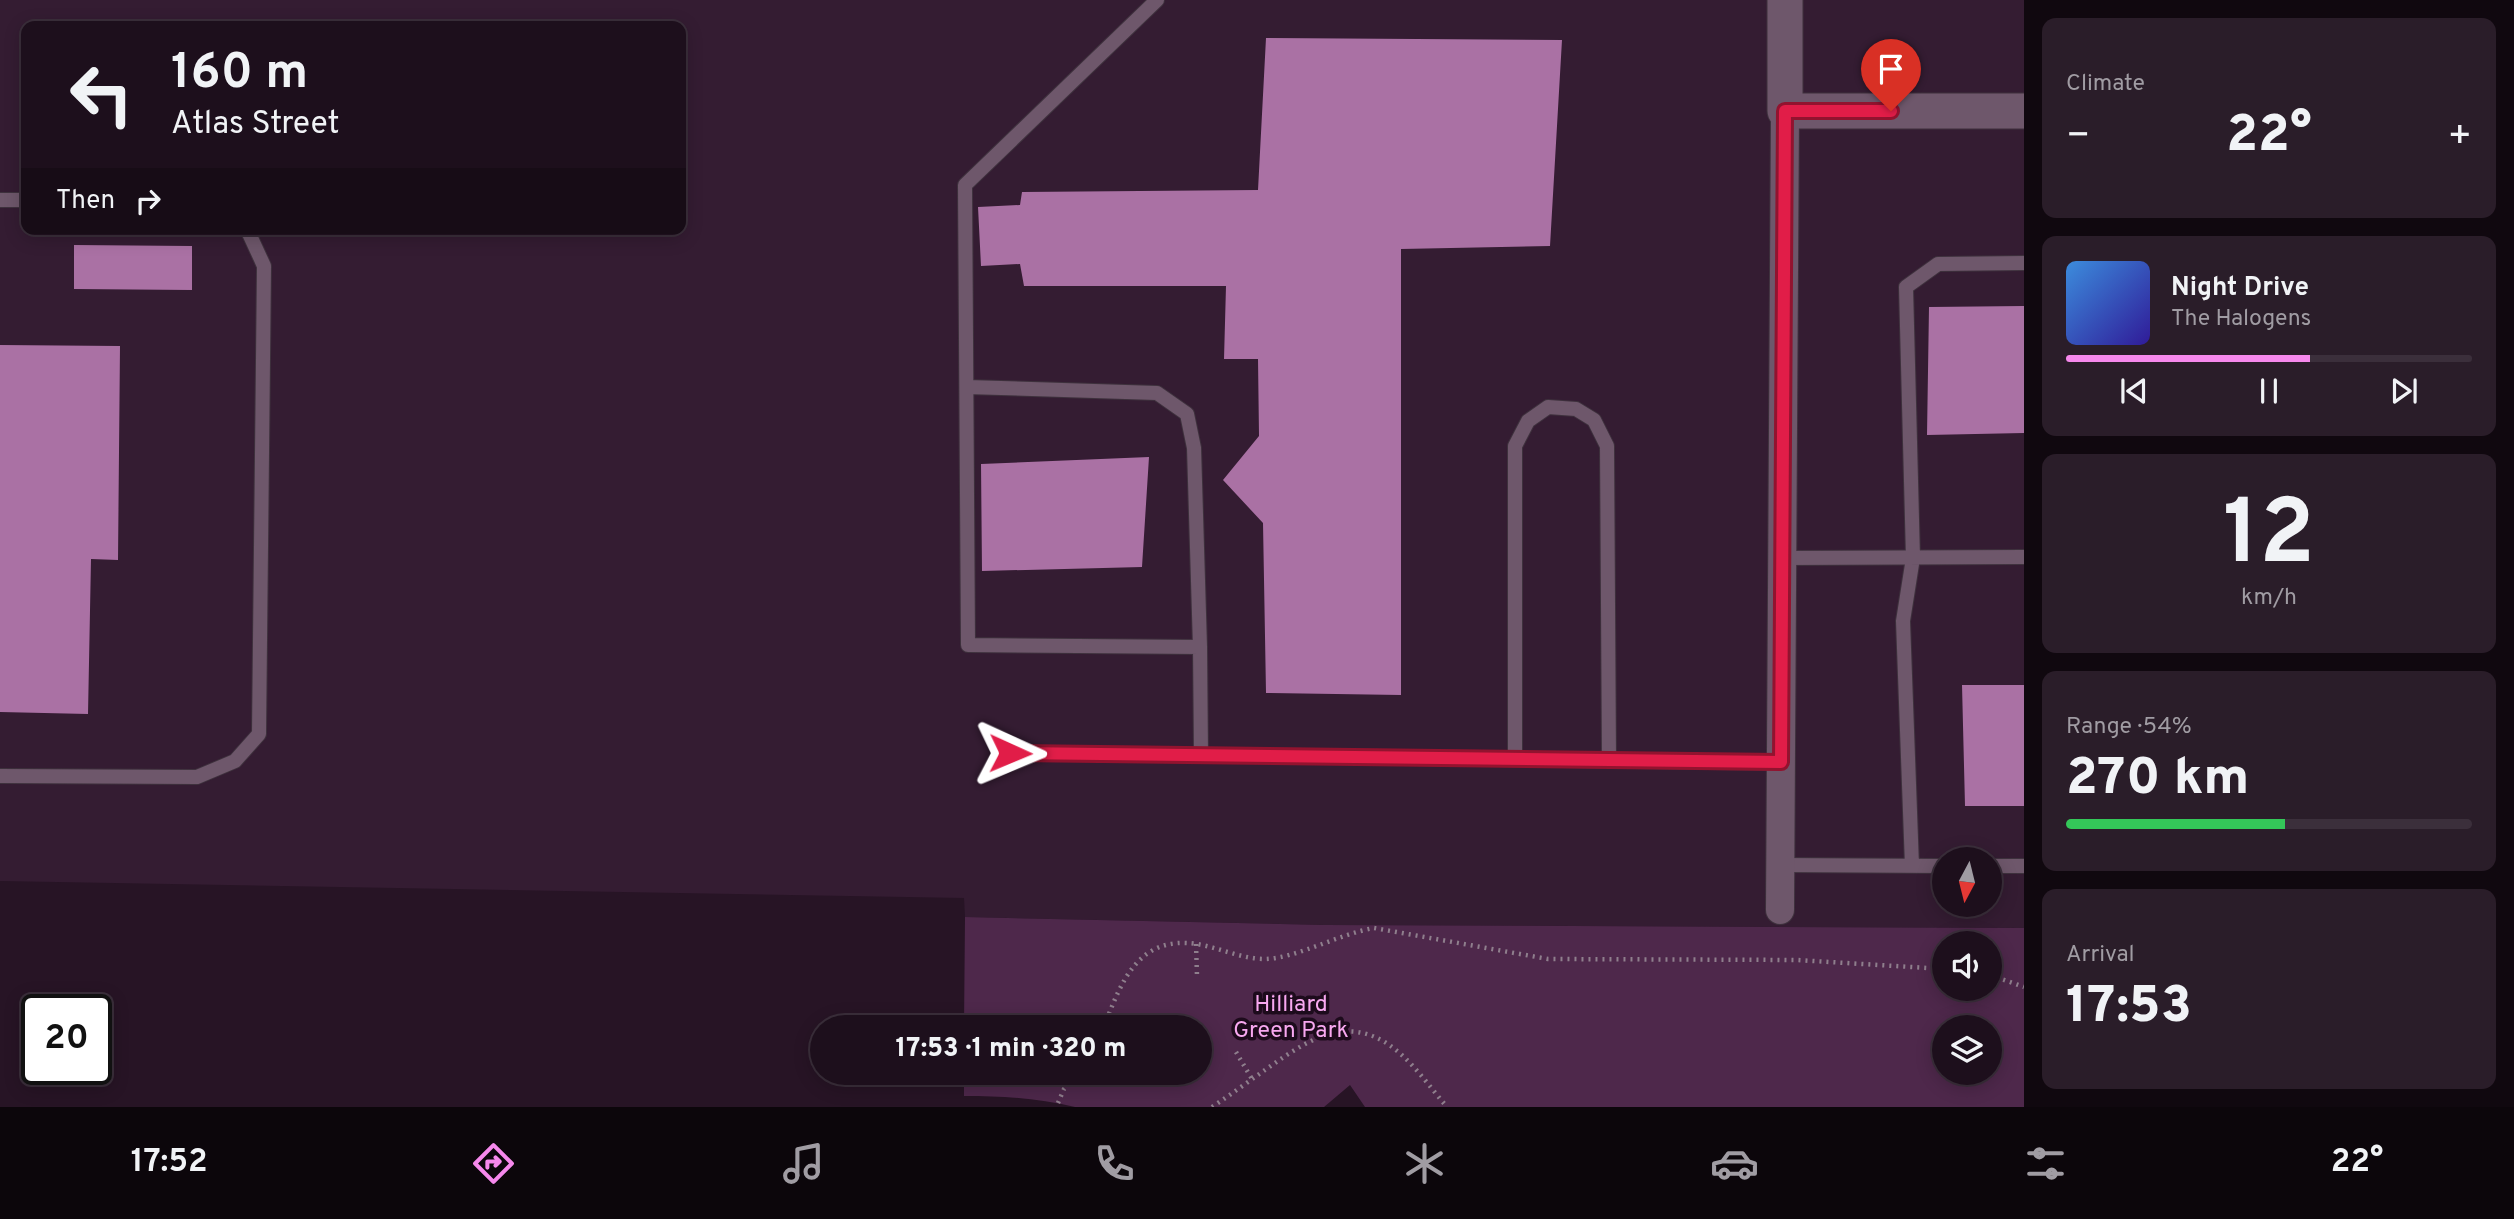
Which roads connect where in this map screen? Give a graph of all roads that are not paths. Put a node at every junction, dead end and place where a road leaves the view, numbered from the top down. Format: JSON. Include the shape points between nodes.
{"nodes":[{"id":1,"x":1157,"y":0,"type":"edge"},
{"id":2,"x":1785,"y":0,"type":"edge"},
{"id":3,"x":1785,"y":111,"type":"junction"},
{"id":4,"x":2024,"y":111,"type":"edge"},
{"id":5,"x":0,"y":200,"type":"edge"},
{"id":6,"x":21,"y":200,"type":"edge"},
{"id":7,"x":250,"y":235,"type":"edge"},
{"id":8,"x":2024,"y":263,"type":"edge"},
{"id":9,"x":967,"y":387,"type":"junction"},
{"id":10,"x":2024,"y":557,"type":"edge"},
{"id":11,"x":1782,"y":558,"type":"junction"},
{"id":12,"x":1913,"y":558,"type":"junction"},
{"id":13,"x":1200,"y":646,"type":"junction"},
{"id":14,"x":1010,"y":753,"type":"dead end"},
{"id":15,"x":1201,"y":755,"type":"junction"},
{"id":16,"x":1515,"y":759,"type":"junction"},
{"id":17,"x":1609,"y":760,"type":"junction"},
{"id":18,"x":1781,"y":762,"type":"junction"},
{"id":19,"x":0,"y":776,"type":"edge"},
{"id":20,"x":1780,"y":865,"type":"junction"},
{"id":21,"x":1912,"y":866,"type":"junction"},
{"id":22,"x":1932,"y":866,"type":"edge"},
{"id":23,"x":2002,"y":866,"type":"edge"},
{"id":24,"x":2024,"y":866,"type":"edge"},
{"id":25,"x":1780,"y":910,"type":"dead end"}],
"edges":[{"from":1,"to":9,"type":"lane","via":[[965,185]]},
{"from":2,"to":3,"type":"street"},
{"from":3,"to":4,"type":"street"},
{"from":3,"to":11,"type":"street"},
{"from":5,"to":6,"type":"lane"},
{"from":7,"to":19,"type":"lane","via":[[264,266],[259,734],[235,761],[197,777]]},
{"from":8,"to":12,"type":"lane","via":[[1938,264],[1906,287]]},
{"from":9,"to":13,"type":"lane","via":[[1157,393],[1187,414],[1194,448]]},
{"from":9,"to":13,"type":"lane","via":[[968,645]]},
{"from":10,"to":12,"type":"lane"},
{"from":11,"to":12,"type":"lane"},
{"from":11,"to":18,"type":"street"},
{"from":12,"to":21,"type":"lane","via":[[1903,621]]},
{"from":13,"to":15,"type":"lane"},
{"from":14,"to":15,"type":"lane"},
{"from":15,"to":16,"type":"lane"},
{"from":16,"to":17,"type":"lane"},
{"from":16,"to":17,"type":"lane","via":[[1515,446],[1528,421],[1548,408],[1576,409],[1594,420],[1607,446]]},
{"from":17,"to":18,"type":"lane"},
{"from":18,"to":20,"type":"street"},
{"from":20,"to":21,"type":"lane"},
{"from":20,"to":25,"type":"street"},
{"from":21,"to":22,"type":"lane"},
{"from":23,"to":24,"type":"lane"}]}
